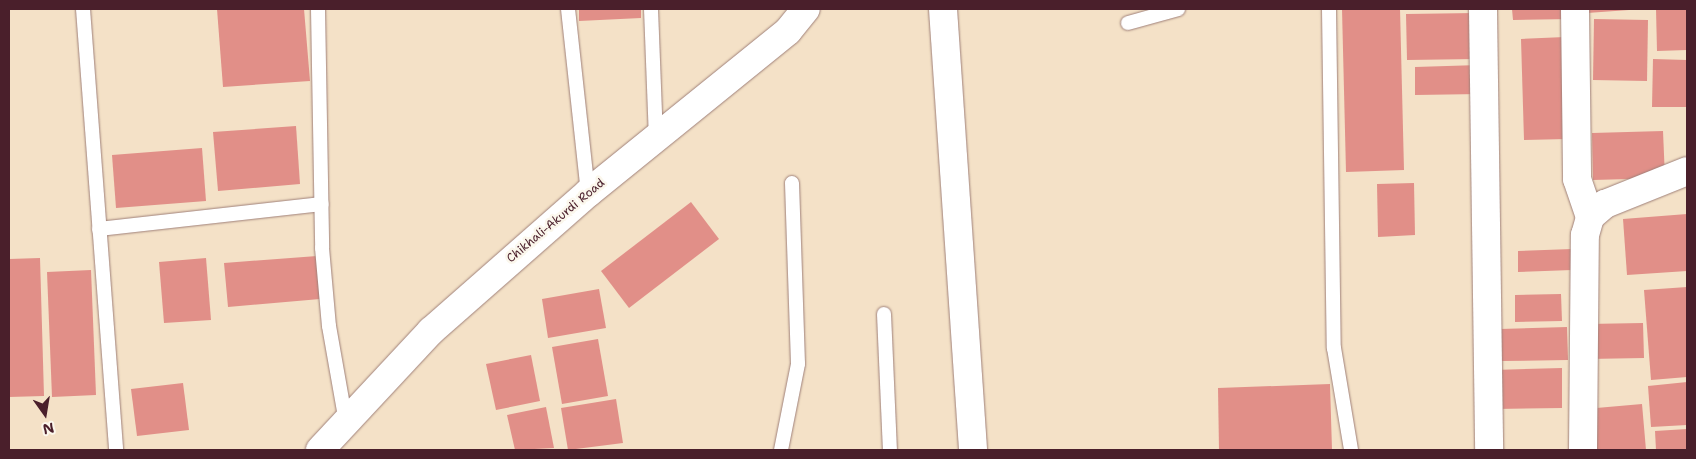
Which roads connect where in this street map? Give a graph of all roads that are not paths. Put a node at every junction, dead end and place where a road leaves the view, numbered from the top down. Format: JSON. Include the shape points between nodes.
{"nodes":[{"id":1,"x":83,"y":9,"type":"edge"},
{"id":2,"x":318,"y":9,"type":"edge"},
{"id":3,"x":568,"y":9,"type":"edge"},
{"id":4,"x":651,"y":9,"type":"edge"},
{"id":5,"x":806,"y":9,"type":"edge"},
{"id":6,"x":942,"y":9,"type":"edge"},
{"id":7,"x":1178,"y":9,"type":"edge"},
{"id":8,"x":1329,"y":9,"type":"edge"},
{"id":9,"x":1483,"y":9,"type":"edge"},
{"id":10,"x":1575,"y":9,"type":"edge"},
{"id":11,"x":1128,"y":23,"type":"dead end"},
{"id":12,"x":656,"y":139,"type":"junction"},
{"id":13,"x":1687,"y":171,"type":"edge"},
{"id":14,"x":792,"y":183,"type":"dead end"},
{"id":15,"x":588,"y":193,"type":"junction"},
{"id":16,"x":322,"y":204,"type":"junction"},
{"id":17,"x":1590,"y":217,"type":"junction"},
{"id":18,"x":99,"y":229,"type":"junction"},
{"id":19,"x":884,"y":314,"type":"dead end"},
{"id":20,"x":346,"y":422,"type":"junction"},
{"id":21,"x":116,"y":450,"type":"edge"},
{"id":22,"x":320,"y":450,"type":"edge"},
{"id":23,"x":781,"y":450,"type":"edge"},
{"id":24,"x":890,"y":450,"type":"edge"},
{"id":25,"x":973,"y":450,"type":"edge"},
{"id":26,"x":1350,"y":450,"type":"edge"},
{"id":27,"x":1489,"y":450,"type":"edge"},
{"id":28,"x":1584,"y":450,"type":"edge"}],
"edges":[{"from":1,"to":18,"type":"lane"},
{"from":2,"to":16,"type":"lane"},
{"from":3,"to":15,"type":"lane"},
{"from":4,"to":12,"type":"lane"},
{"from":5,"to":12,"type":"street","name":"Chikhali-Akurdi Road","via":[[780,37]]},
{"from":6,"to":25,"type":"street"},
{"from":7,"to":11,"type":"lane"},
{"from":8,"to":26,"type":"lane","via":[[1334,348]]},
{"from":9,"to":27,"type":"street"},
{"from":10,"to":17,"type":"street","via":[[1578,179]]},
{"from":12,"to":15,"type":"street","name":"Chikhali-Akurdi Road"},
{"from":13,"to":17,"type":"street","via":[[1605,204]]},
{"from":14,"to":23,"type":"lane","via":[[798,364]]},
{"from":15,"to":20,"type":"street","name":"Chikhali-Akurdi Road","via":[[431,331]]},
{"from":16,"to":18,"type":"lane"},
{"from":16,"to":20,"type":"lane","via":[[329,326]]},
{"from":17,"to":28,"type":"street","via":[[1585,235]]},
{"from":18,"to":21,"type":"lane"},
{"from":19,"to":24,"type":"lane"},
{"from":20,"to":22,"type":"street","name":"Chikhali-Akurdi Road"}]}
